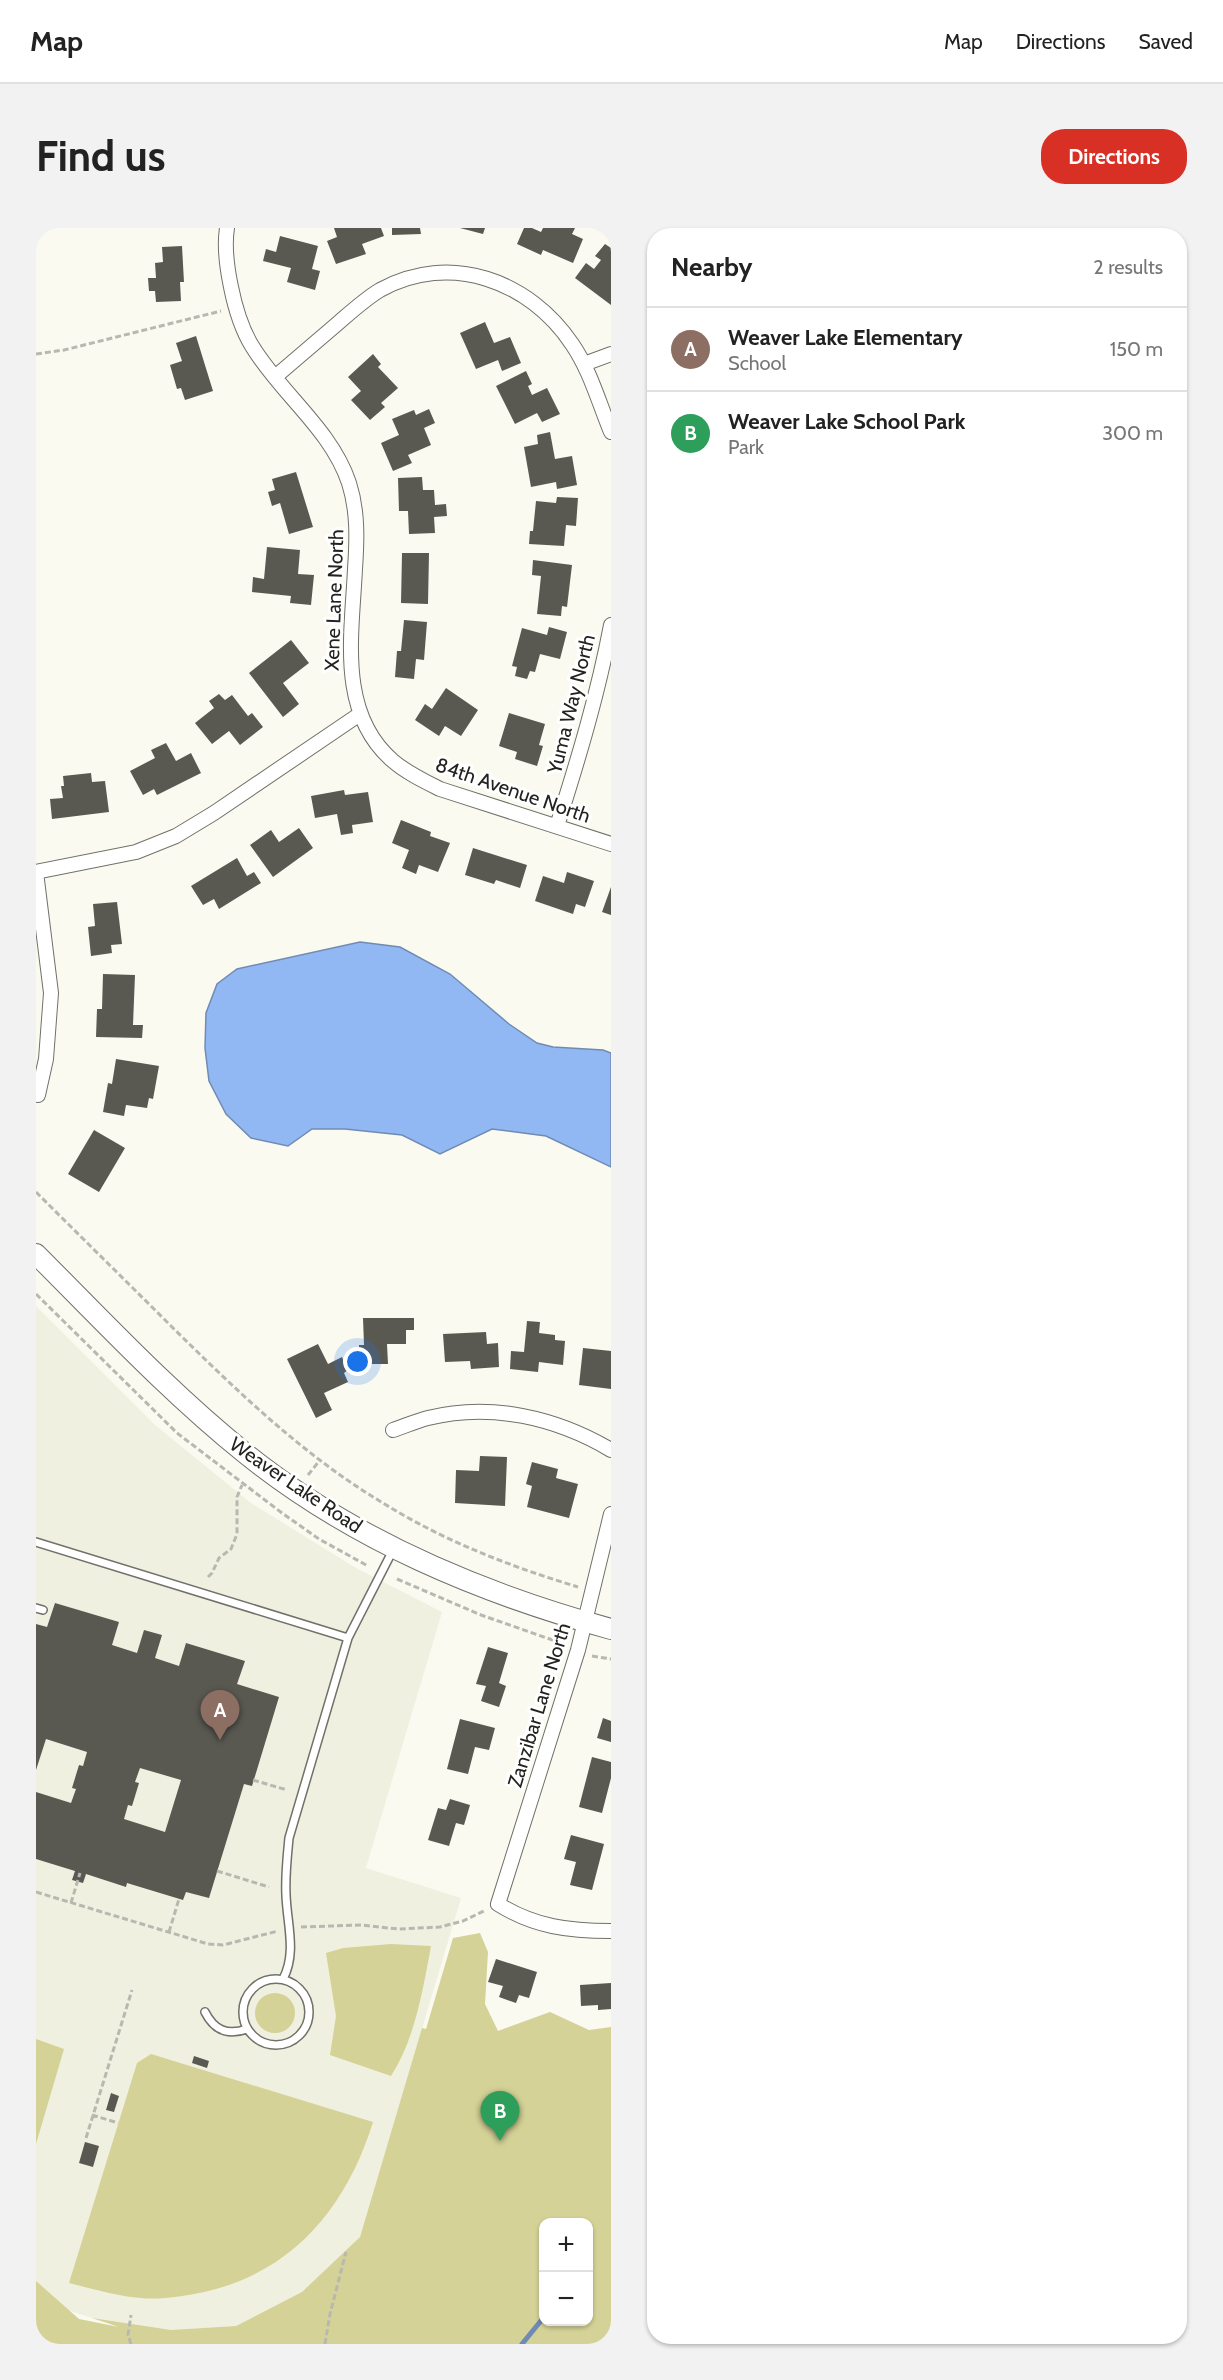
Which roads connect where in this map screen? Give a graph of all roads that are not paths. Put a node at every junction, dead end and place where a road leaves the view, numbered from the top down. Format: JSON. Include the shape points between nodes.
{"nodes":[{"id":1,"x":227,"y":228,"type":"edge"},
{"id":2,"x":611,"y":354,"type":"edge"},
{"id":3,"x":584,"y":364,"type":"junction"},
{"id":4,"x":274,"y":378,"type":"junction"},
{"id":5,"x":611,"y":432,"type":"edge"},
{"id":6,"x":611,"y":625,"type":"edge"},
{"id":7,"x":360,"y":714,"type":"junction"},
{"id":8,"x":557,"y":826,"type":"junction"},
{"id":9,"x":611,"y":844,"type":"edge"},
{"id":10,"x":36,"y":872,"type":"edge"},
{"id":11,"x":38,"y":1095,"type":"dead end"},
{"id":12,"x":36,"y":1254,"type":"edge"},
{"id":13,"x":393,"y":1430,"type":"dead end"},
{"id":14,"x":611,"y":1450,"type":"edge"},
{"id":15,"x":611,"y":1514,"type":"edge"},
{"id":16,"x":36,"y":1542,"type":"edge"},
{"id":17,"x":394,"y":1549,"type":"junction"},
{"id":18,"x":584,"y":1622,"type":"junction"},
{"id":19,"x":611,"y":1629,"type":"edge"},
{"id":20,"x":348,"y":1638,"type":"junction"},
{"id":21,"x":611,"y":1931,"type":"edge"},
{"id":22,"x":283,"y":1979,"type":"junction"},
{"id":23,"x":205,"y":2012,"type":"dead end"},
{"id":24,"x":247,"y":2029,"type":"junction"}],
"edges":[{"from":1,"to":4,"type":"street","name":"Xene Lane North","via":[[227,270],[235,308],[251,346]]},
{"from":2,"to":3,"type":"street"},
{"from":3,"to":4,"type":"street","via":[[560,326],[536,302],[508,285],[477,275],[442,273],[412,277],[381,290]]},
{"from":3,"to":5,"type":"street"},
{"from":4,"to":7,"type":"street","name":"Xene Lane North","via":[[336,453],[349,483],[357,542],[351,684]]},
{"from":6,"to":8,"type":"street","name":"Yuma Way North","via":[[590,721]]},
{"from":7,"to":8,"type":"street","name":"84th Avenue North","via":[[393,761],[417,778]]},
{"from":7,"to":10,"type":"street","via":[[176,836],[136,852]]},
{"from":8,"to":9,"type":"street","name":"84th Avenue North"},
{"from":10,"to":11,"type":"street","via":[[51,993],[46,1059]]},
{"from":12,"to":17,"type":"main road","name":"Weaver Lake Road","via":[[162,1380],[248,1455],[326,1509]]},
{"from":13,"to":14,"type":"street","via":[[429,1417],[470,1412],[513,1414],[554,1423]]},
{"from":15,"to":18,"type":"street","name":"Zanzibar Lane North"},
{"from":16,"to":20,"type":"lane"},
{"from":17,"to":18,"type":"main road","name":"Weaver Lake Road","via":[[467,1582]]},
{"from":17,"to":20,"type":"lane"},
{"from":18,"to":19,"type":"main road","name":"Weaver Lake Road"},
{"from":18,"to":21,"type":"street","name":"Zanzibar Lane North","via":[[498,1904],[513,1914],[570,1931]]},
{"from":20,"to":22,"type":"lane","via":[[289,1838],[285,1866],[290,1956]]},
{"from":22,"to":24,"type":"lane","via":[[272,1978],[251,1989],[242,2010]]},
{"from":22,"to":24,"type":"lane","via":[[303,1992],[308,2002],[307,2025],[300,2035],[291,2042],[268,2045]]},
{"from":23,"to":24,"type":"lane","via":[[210,2023],[228,2033]]}]}
